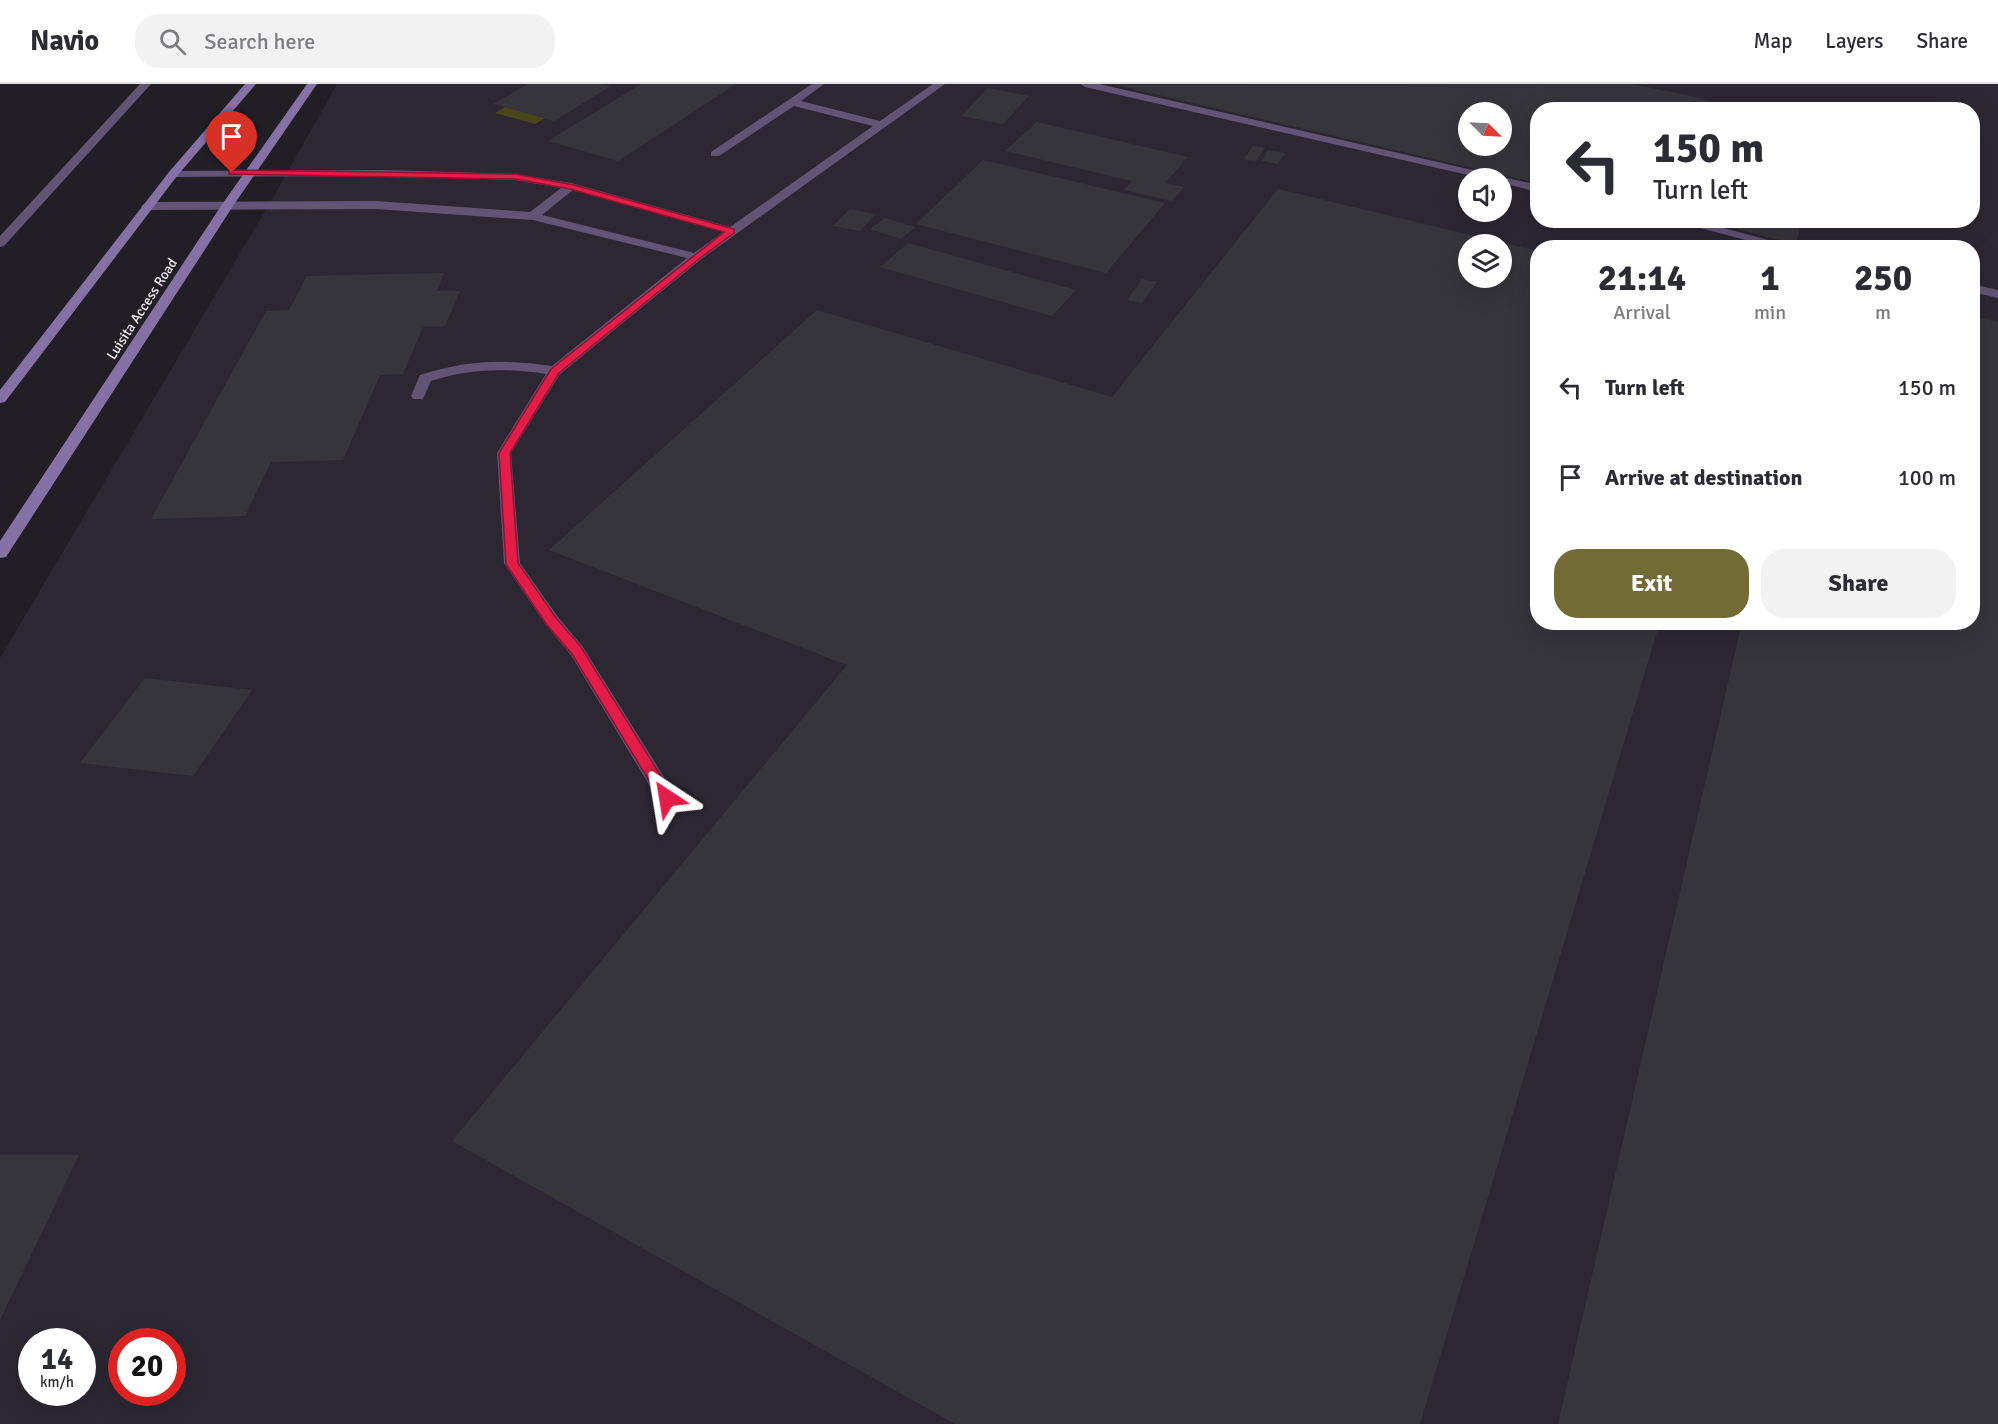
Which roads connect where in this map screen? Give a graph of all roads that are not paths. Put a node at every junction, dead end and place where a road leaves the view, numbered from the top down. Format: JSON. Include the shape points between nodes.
{"nodes":[{"id":1,"x":146,"y":84,"type":"edge"},
{"id":2,"x":251,"y":84,"type":"edge"},
{"id":3,"x":312,"y":84,"type":"edge"},
{"id":4,"x":819,"y":84,"type":"edge"},
{"id":5,"x":940,"y":84,"type":"edge"},
{"id":6,"x":1085,"y":84,"type":"edge"},
{"id":7,"x":791,"y":102,"type":"junction"},
{"id":8,"x":882,"y":125,"type":"junction"},
{"id":9,"x":715,"y":154,"type":"dead end"},
{"id":10,"x":1458,"y":170,"type":"edge"},
{"id":11,"x":251,"y":172,"type":"junction"},
{"id":12,"x":173,"y":174,"type":"junction"},
{"id":13,"x":1512,"y":182,"type":"edge"},
{"id":14,"x":571,"y":186,"type":"junction"},
{"id":15,"x":1530,"y":187,"type":"edge"},
{"id":16,"x":147,"y":206,"type":"junction"},
{"id":17,"x":227,"y":206,"type":"junction"},
{"id":18,"x":533,"y":216,"type":"junction"},
{"id":19,"x":1709,"y":228,"type":"edge"},
{"id":20,"x":731,"y":231,"type":"junction"},
{"id":21,"x":1760,"y":240,"type":"edge"},
{"id":22,"x":0,"y":243,"type":"edge"},
{"id":23,"x":696,"y":257,"type":"junction"},
{"id":24,"x":1980,"y":290,"type":"edge"},
{"id":25,"x":1998,"y":294,"type":"edge"},
{"id":26,"x":555,"y":371,"type":"junction"},
{"id":27,"x":418,"y":396,"type":"dead end"},
{"id":28,"x":0,"y":399,"type":"edge"},
{"id":29,"x":0,"y":553,"type":"edge"},
{"id":30,"x":667,"y":798,"type":"dead end"}],
"edges":[{"from":1,"to":22,"type":"street"},
{"from":2,"to":12,"type":"main road"},
{"from":3,"to":11,"type":"main road","name":"Luisita Access Road"},
{"from":4,"to":7,"type":"street"},
{"from":5,"to":8,"type":"street"},
{"from":6,"to":10,"type":"street"},
{"from":7,"to":8,"type":"street"},
{"from":7,"to":9,"type":"street"},
{"from":8,"to":20,"type":"street"},
{"from":11,"to":12,"type":"street"},
{"from":11,"to":14,"type":"street","via":[[515,177]]},
{"from":11,"to":17,"type":"main road","name":"Luisita Access Road"},
{"from":12,"to":16,"type":"main road"},
{"from":13,"to":15,"type":"street"},
{"from":14,"to":18,"type":"street"},
{"from":14,"to":20,"type":"street"},
{"from":16,"to":17,"type":"street"},
{"from":16,"to":28,"type":"main road"},
{"from":17,"to":18,"type":"street","via":[[376,205]]},
{"from":17,"to":29,"type":"main road","name":"Luisita Access Road"},
{"from":18,"to":23,"type":"street"},
{"from":19,"to":21,"type":"street"},
{"from":20,"to":23,"type":"street"},
{"from":23,"to":26,"type":"street"},
{"from":24,"to":25,"type":"street"},
{"from":26,"to":27,"type":"street","via":[[497,363],[470,365],[425,378]]},
{"from":26,"to":30,"type":"street","via":[[504,453],[512,564],[577,651]]}]}
